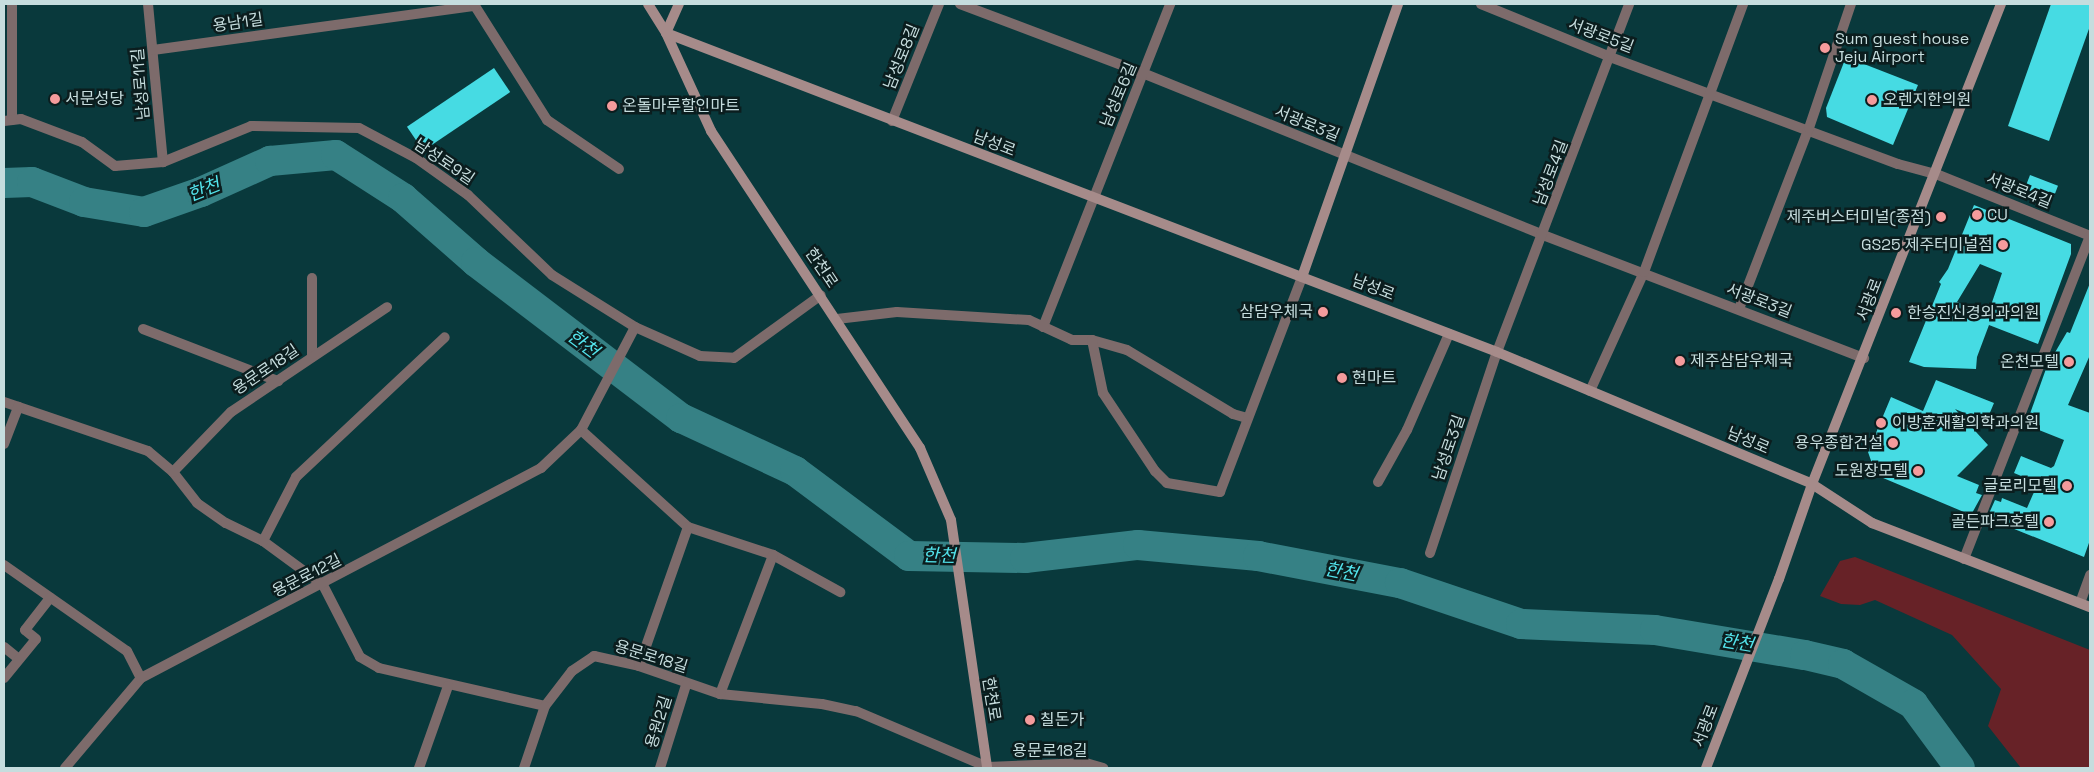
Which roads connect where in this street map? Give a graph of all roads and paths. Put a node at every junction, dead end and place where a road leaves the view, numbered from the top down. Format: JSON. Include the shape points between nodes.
{"nodes":[{"id":1,"x":12,"y":4,"type":"edge"},
{"id":2,"x":148,"y":4,"type":"edge"},
{"id":3,"x":648,"y":4,"type":"edge"},
{"id":4,"x":680,"y":4,"type":"edge"},
{"id":5,"x":939,"y":4,"type":"edge"},
{"id":6,"x":960,"y":4,"type":"edge"},
{"id":7,"x":1170,"y":4,"type":"edge"},
{"id":8,"x":1398,"y":4,"type":"edge"},
{"id":9,"x":1481,"y":4,"type":"edge"},
{"id":10,"x":1629,"y":4,"type":"edge"},
{"id":11,"x":1743,"y":4,"type":"edge"},
{"id":12,"x":1851,"y":4,"type":"edge"},
{"id":13,"x":2001,"y":4,"type":"edge"},
{"id":14,"x":475,"y":5,"type":"edge"},
{"id":15,"x":666,"y":33,"type":"junction"},
{"id":16,"x":153,"y":50,"type":"junction"},
{"id":17,"x":1610,"y":57,"type":"junction"},
{"id":18,"x":1145,"y":74,"type":"junction"},
{"id":19,"x":1712,"y":92,"type":"junction"},
{"id":20,"x":8,"y":121,"type":"edge"},
{"id":21,"x":892,"y":121,"type":"junction"},
{"id":22,"x":1809,"y":128,"type":"junction"},
{"id":23,"x":1346,"y":156,"type":"junction"},
{"id":24,"x":163,"y":162,"type":"junction"},
{"id":25,"x":620,"y":169,"type":"dead end"},
{"id":26,"x":1936,"y":174,"type":"junction"},
{"id":27,"x":1092,"y":197,"type":"junction"},
{"id":28,"x":1543,"y":236,"type":"junction"},
{"id":29,"x":2090,"y":236,"type":"edge"},
{"id":30,"x":1644,"y":272,"type":"junction"},
{"id":31,"x":1302,"y":277,"type":"junction"},
{"id":32,"x":312,"y":278,"type":"dead end"},
{"id":33,"x":821,"y":295,"type":"junction"},
{"id":34,"x":387,"y":307,"type":"dead end"},
{"id":35,"x":1739,"y":309,"type":"junction"},
{"id":36,"x":837,"y":319,"type":"junction"},
{"id":37,"x":635,"y":327,"type":"junction"},
{"id":38,"x":1043,"y":327,"type":"junction"},
{"id":39,"x":142,"y":329,"type":"dead end"},
{"id":40,"x":1449,"y":334,"type":"junction"},
{"id":41,"x":445,"y":337,"type":"dead end"},
{"id":42,"x":1092,"y":340,"type":"junction"},
{"id":43,"x":1497,"y":352,"type":"junction"},
{"id":44,"x":312,"y":357,"type":"junction"},
{"id":45,"x":1864,"y":358,"type":"junction"},
{"id":46,"x":278,"y":381,"type":"junction"},
{"id":47,"x":1590,"y":391,"type":"junction"},
{"id":48,"x":4,"y":402,"type":"edge"},
{"id":49,"x":18,"y":407,"type":"junction"},
{"id":50,"x":1247,"y":418,"type":"junction"},
{"id":51,"x":581,"y":430,"type":"junction"},
{"id":52,"x":4,"y":444,"type":"edge"},
{"id":53,"x":173,"y":472,"type":"junction"},
{"id":54,"x":1378,"y":482,"type":"dead end"},
{"id":55,"x":1812,"y":484,"type":"junction"},
{"id":56,"x":688,"y":527,"type":"junction"},
{"id":57,"x":263,"y":540,"type":"junction"},
{"id":58,"x":1430,"y":553,"type":"dead end"},
{"id":59,"x":773,"y":555,"type":"junction"},
{"id":60,"x":1964,"y":559,"type":"junction"},
{"id":61,"x":4,"y":566,"type":"edge"},
{"id":62,"x":2090,"y":576,"type":"edge"},
{"id":63,"x":323,"y":585,"type":"junction"},
{"id":64,"x":840,"y":592,"type":"dead end"},
{"id":65,"x":50,"y":598,"type":"junction"},
{"id":66,"x":2080,"y":603,"type":"junction"},
{"id":67,"x":2090,"y":607,"type":"edge"},
{"id":68,"x":4,"y":647,"type":"edge"},
{"id":69,"x":19,"y":659,"type":"junction"},
{"id":70,"x":639,"y":666,"type":"junction"},
{"id":71,"x":4,"y":678,"type":"edge"},
{"id":72,"x":141,"y":678,"type":"junction"},
{"id":73,"x":686,"y":684,"type":"junction"},
{"id":74,"x":448,"y":686,"type":"junction"},
{"id":75,"x":720,"y":694,"type":"junction"},
{"id":76,"x":545,"y":706,"type":"junction"},
{"id":77,"x":65,"y":768,"type":"edge"},
{"id":78,"x":419,"y":768,"type":"edge"},
{"id":79,"x":524,"y":768,"type":"edge"},
{"id":80,"x":660,"y":768,"type":"edge"},
{"id":81,"x":987,"y":768,"type":"edge"},
{"id":82,"x":1103,"y":768,"type":"edge"},
{"id":83,"x":1706,"y":768,"type":"edge"}],
"edges":[{"from":1,"to":20,"type":"street"},
{"from":2,"to":16,"type":"street","name":"남성로11길"},
{"from":3,"to":15,"type":"main road"},
{"from":4,"to":15,"type":"main road"},
{"from":5,"to":21,"type":"street","name":"남성로8길"},
{"from":6,"to":18,"type":"street","name":"서광로3길"},
{"from":7,"to":18,"type":"street","name":"남성로6길"},
{"from":8,"to":23,"type":"main road"},
{"from":9,"to":17,"type":"street","name":"서광로5길"},
{"from":10,"to":17,"type":"street","name":"남성로4길"},
{"from":11,"to":19,"type":"street"},
{"from":12,"to":22,"type":"street"},
{"from":13,"to":26,"type":"main road","name":"서광로"},
{"from":14,"to":16,"type":"street","name":"용남1길"},
{"from":14,"to":25,"type":"street","name":"용남1길","via":[[547,120]]},
{"from":15,"to":21,"type":"main road","name":"남성로"},
{"from":15,"to":33,"type":"main road","name":"한천로","via":[[711,131]]},
{"from":16,"to":24,"type":"street","name":"남성로11길"},
{"from":17,"to":19,"type":"street","name":"서광로5길"},
{"from":17,"to":28,"type":"street","name":"남성로4길"},
{"from":18,"to":23,"type":"street","name":"서광로3길"},
{"from":18,"to":27,"type":"street","name":"남성로6길"},
{"from":19,"to":22,"type":"street","name":"서광로5길"},
{"from":19,"to":30,"type":"street"},
{"from":20,"to":24,"type":"street","name":"남성로9길","via":[[21,119],[82,142],[115,166]]},
{"from":21,"to":27,"type":"main road","name":"남성로"},
{"from":22,"to":26,"type":"street","name":"서광로5길","via":[[1898,164]]},
{"from":22,"to":35,"type":"street"},
{"from":23,"to":28,"type":"street","name":"서광로3길"},
{"from":23,"to":31,"type":"main road"},
{"from":24,"to":37,"type":"street","name":"남성로9길","via":[[251,126],[360,128],[416,158],[460,190],[552,275]]},
{"from":26,"to":29,"type":"street","name":"서광로4길"},
{"from":26,"to":45,"type":"main road","name":"서광로"},
{"from":27,"to":31,"type":"main road","name":"남성로"},
{"from":27,"to":38,"type":"street","name":"남성로6길"},
{"from":28,"to":30,"type":"street","name":"서광로3길"},
{"from":28,"to":43,"type":"street","name":"남성로4길"},
{"from":29,"to":60,"type":"street"},
{"from":30,"to":35,"type":"street","name":"서광로3길"},
{"from":30,"to":47,"type":"street"},
{"from":31,"to":40,"type":"main road","name":"남성로"},
{"from":31,"to":50,"type":"street"},
{"from":32,"to":44,"type":"street"},
{"from":33,"to":36,"type":"main road","name":"한천로"},
{"from":33,"to":37,"type":"street","name":"남성로9길","via":[[734,358],[700,356]]},
{"from":34,"to":44,"type":"street","name":"용문로18길"},
{"from":35,"to":45,"type":"street","name":"서광로3길"},
{"from":36,"to":38,"type":"street","via":[[897,312],[1029,320]]},
{"from":36,"to":81,"type":"main road","name":"한천로","via":[[920,448],[951,520]]},
{"from":37,"to":51,"type":"street","name":"용문로12길"},
{"from":38,"to":42,"type":"street","via":[[1072,340]]},
{"from":39,"to":46,"type":"street"},
{"from":40,"to":43,"type":"main road","name":"남성로"},
{"from":40,"to":54,"type":"street","via":[[1407,430]]},
{"from":41,"to":57,"type":"street","via":[[296,477]]},
{"from":42,"to":50,"type":"street","via":[[1127,350],[1233,414]]},
{"from":42,"to":50,"type":"street","via":[[1103,392],[1155,471],[1167,483],[1220,492]]},
{"from":43,"to":47,"type":"main road","name":"남성로"},
{"from":43,"to":58,"type":"street","name":"남성로3길"},
{"from":44,"to":46,"type":"street","name":"용문로18길"},
{"from":45,"to":55,"type":"main road","name":"서광로"},
{"from":46,"to":53,"type":"street","name":"용문로18길","via":[[231,412]]},
{"from":47,"to":55,"type":"main road","name":"남성로"},
{"from":48,"to":49,"type":"street"},
{"from":49,"to":52,"type":"street"},
{"from":49,"to":53,"type":"street","via":[[148,451]]},
{"from":51,"to":56,"type":"street"},
{"from":51,"to":63,"type":"street","name":"용문로12길","via":[[541,468]]},
{"from":53,"to":57,"type":"street","via":[[197,503],[226,523]]},
{"from":55,"to":60,"type":"main road","name":"남성로","via":[[1872,523]]},
{"from":55,"to":83,"type":"main road","name":"서광로"},
{"from":56,"to":59,"type":"street"},
{"from":56,"to":70,"type":"street"},
{"from":57,"to":63,"type":"street"},
{"from":59,"to":64,"type":"street"},
{"from":59,"to":75,"type":"street"},
{"from":60,"to":66,"type":"main road","name":"남성로"},
{"from":61,"to":65,"type":"street"},
{"from":62,"to":66,"type":"street"},
{"from":63,"to":72,"type":"street","name":"용문로12길"},
{"from":63,"to":74,"type":"street","via":[[360,657],[379,668]]},
{"from":65,"to":69,"type":"street","via":[[25,630],[36,639]]},
{"from":65,"to":72,"type":"street","via":[[127,651]]},
{"from":66,"to":67,"type":"main road","name":"남성로"},
{"from":68,"to":69,"type":"street"},
{"from":69,"to":71,"type":"street"},
{"from":70,"to":73,"type":"street","name":"용문로18길"},
{"from":70,"to":76,"type":"street","name":"용문로18길","via":[[594,656],[572,671]]},
{"from":72,"to":77,"type":"street","name":"용문로12길"},
{"from":73,"to":75,"type":"street","name":"용문로18길"},
{"from":73,"to":80,"type":"street","name":"용원2길"},
{"from":74,"to":76,"type":"street"},
{"from":74,"to":78,"type":"street"},
{"from":75,"to":81,"type":"street","name":"용문로18길","via":[[822,704],[856,711]]},
{"from":76,"to":79,"type":"street","name":"용문로18길"},
{"from":81,"to":82,"type":"street","name":"용문로18길","via":[[1086,763]]}]}
